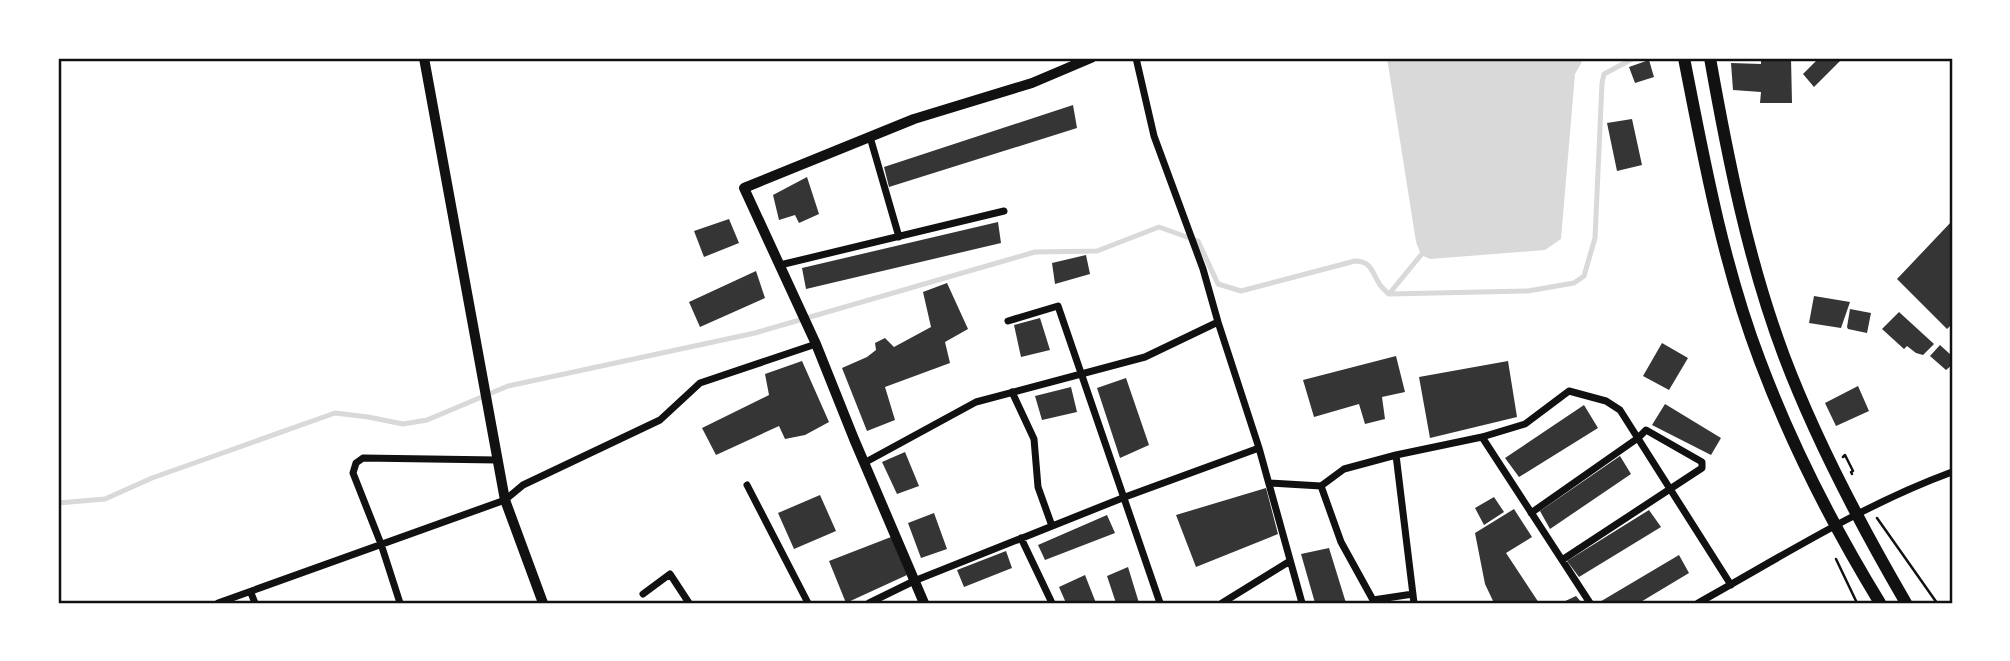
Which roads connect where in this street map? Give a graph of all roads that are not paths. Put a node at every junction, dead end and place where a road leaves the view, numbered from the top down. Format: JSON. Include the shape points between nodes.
{"nodes":[{"id":1,"x":424,"y":58,"type":"edge"},
{"id":2,"x":1091,"y":58,"type":"edge"},
{"id":3,"x":1136,"y":58,"type":"edge"},
{"id":4,"x":1684,"y":58,"type":"edge"},
{"id":5,"x":1710,"y":58,"type":"edge"},
{"id":6,"x":870,"y":137,"type":"junction"},
{"id":7,"x":1004,"y":211,"type":"dead end"},
{"id":8,"x":900,"y":237,"type":"junction"},
{"id":9,"x":780,"y":265,"type":"junction"},
{"id":10,"x":1008,"y":321,"type":"dead end"},
{"id":11,"x":1217,"y":322,"type":"junction"},
{"id":12,"x":816,"y":344,"type":"junction"},
{"id":13,"x":1082,"y":374,"type":"junction"},
{"id":14,"x":1012,"y":393,"type":"junction"},
{"id":15,"x":1482,"y":437,"type":"junction"},
{"id":16,"x":1638,"y":438,"type":"junction"},
{"id":17,"x":1259,"y":448,"type":"junction"},
{"id":18,"x":1396,"y":455,"type":"junction"},
{"id":19,"x":497,"y":460,"type":"junction"},
{"id":20,"x":864,"y":463,"type":"junction"},
{"id":21,"x":1952,"y":472,"type":"edge"},
{"id":22,"x":1269,"y":484,"type":"junction"},
{"id":23,"x":747,"y":485,"type":"dead end"},
{"id":24,"x":1321,"y":486,"type":"junction"},
{"id":25,"x":1670,"y":489,"type":"junction"},
{"id":26,"x":1125,"y":497,"type":"junction"},
{"id":27,"x":505,"y":500,"type":"junction"},
{"id":28,"x":1531,"y":513,"type":"junction"},
{"id":29,"x":1856,"y":514,"type":"junction"},
{"id":30,"x":1835,"y":525,"type":"junction"},
{"id":31,"x":1052,"y":526,"type":"junction"},
{"id":32,"x":1021,"y":538,"type":"junction"},
{"id":33,"x":382,"y":544,"type":"junction"},
{"id":34,"x":1290,"y":561,"type":"junction"},
{"id":35,"x":1562,"y":561,"type":"junction"},
{"id":36,"x":914,"y":580,"type":"junction"},
{"id":37,"x":1731,"y":585,"type":"junction"},
{"id":38,"x":251,"y":593,"type":"junction"},
{"id":39,"x":643,"y":594,"type":"dead end"},
{"id":40,"x":1413,"y":594,"type":"junction"},
{"id":41,"x":218,"y":603,"type":"edge"},
{"id":42,"x":255,"y":603,"type":"edge"},
{"id":43,"x":400,"y":603,"type":"edge"},
{"id":44,"x":543,"y":603,"type":"edge"},
{"id":45,"x":689,"y":603,"type":"edge"},
{"id":46,"x":808,"y":603,"type":"edge"},
{"id":47,"x":869,"y":603,"type":"edge"},
{"id":48,"x":925,"y":603,"type":"edge"},
{"id":49,"x":1052,"y":603,"type":"edge"},
{"id":50,"x":1160,"y":603,"type":"edge"},
{"id":51,"x":1222,"y":603,"type":"edge"},
{"id":52,"x":1302,"y":603,"type":"edge"},
{"id":53,"x":1414,"y":603,"type":"edge"},
{"id":54,"x":1590,"y":603,"type":"edge"},
{"id":55,"x":1698,"y":603,"type":"edge"},
{"id":56,"x":1880,"y":603,"type":"edge"},
{"id":57,"x":1906,"y":603,"type":"edge"}],
"edges":[{"from":1,"to":19,"type":"street"},
{"from":2,"to":6,"type":"street","via":[[1032,83]]},
{"from":3,"to":11,"type":"street","via":[[1154,136],[1203,269]]},
{"from":4,"to":30,"type":"highway","via":[[1712,199],[1748,326],[1790,434]]},
{"from":5,"to":29,"type":"highway","via":[[1745,230],[1775,330],[1818,439]]},
{"from":6,"to":8,"type":"street"},
{"from":6,"to":9,"type":"street","via":[[744,188]]},
{"from":7,"to":8,"type":"street"},
{"from":8,"to":9,"type":"street"},
{"from":9,"to":12,"type":"street"},
{"from":10,"to":13,"type":"street","via":[[1058,306]]},
{"from":11,"to":13,"type":"street","via":[[1145,357]]},
{"from":11,"to":17,"type":"street"},
{"from":12,"to":20,"type":"street"},
{"from":12,"to":27,"type":"street","via":[[701,383],[660,421],[523,485]]},
{"from":13,"to":14,"type":"street"},
{"from":13,"to":26,"type":"street"},
{"from":14,"to":20,"type":"street","via":[[976,402]]},
{"from":14,"to":31,"type":"street","via":[[1034,439],[1038,487]]},
{"from":15,"to":16,"type":"street","via":[[1525,424],[1569,391],[1606,401],[1620,410]]},
{"from":15,"to":18,"type":"street"},
{"from":15,"to":28,"type":"street"},
{"from":16,"to":25,"type":"street"},
{"from":16,"to":25,"type":"street","via":[[1646,430],[1702,462],[1702,468]]},
{"from":16,"to":28,"type":"street"},
{"from":17,"to":22,"type":"street"},
{"from":17,"to":26,"type":"street"},
{"from":18,"to":24,"type":"street","via":[[1343,469]]},
{"from":18,"to":40,"type":"street"},
{"from":19,"to":27,"type":"street"},
{"from":19,"to":33,"type":"street","via":[[363,458],[356,463],[353,473]]},
{"from":20,"to":36,"type":"street"},
{"from":21,"to":29,"type":"street"},
{"from":22,"to":24,"type":"street"},
{"from":22,"to":34,"type":"street"},
{"from":23,"to":46,"type":"street"},
{"from":24,"to":40,"type":"street","via":[[1341,542],[1373,600]]},
{"from":25,"to":35,"type":"street"},
{"from":25,"to":37,"type":"street"},
{"from":26,"to":31,"type":"street"},
{"from":26,"to":50,"type":"street"},
{"from":27,"to":33,"type":"street"},
{"from":27,"to":44,"type":"street"},
{"from":28,"to":35,"type":"street"},
{"from":29,"to":30,"type":"street"},
{"from":29,"to":57,"type":"highway"},
{"from":30,"to":37,"type":"street"},
{"from":30,"to":56,"type":"highway"},
{"from":31,"to":32,"type":"street"},
{"from":32,"to":36,"type":"street"},
{"from":32,"to":49,"type":"street"},
{"from":33,"to":38,"type":"street"},
{"from":33,"to":43,"type":"street"},
{"from":34,"to":51,"type":"street"},
{"from":34,"to":52,"type":"street"},
{"from":35,"to":54,"type":"street"},
{"from":36,"to":47,"type":"street"},
{"from":36,"to":48,"type":"street"},
{"from":37,"to":55,"type":"street"},
{"from":38,"to":41,"type":"street"},
{"from":38,"to":42,"type":"street"},
{"from":39,"to":45,"type":"street","via":[[670,574]]},
{"from":40,"to":53,"type":"street"}]}
